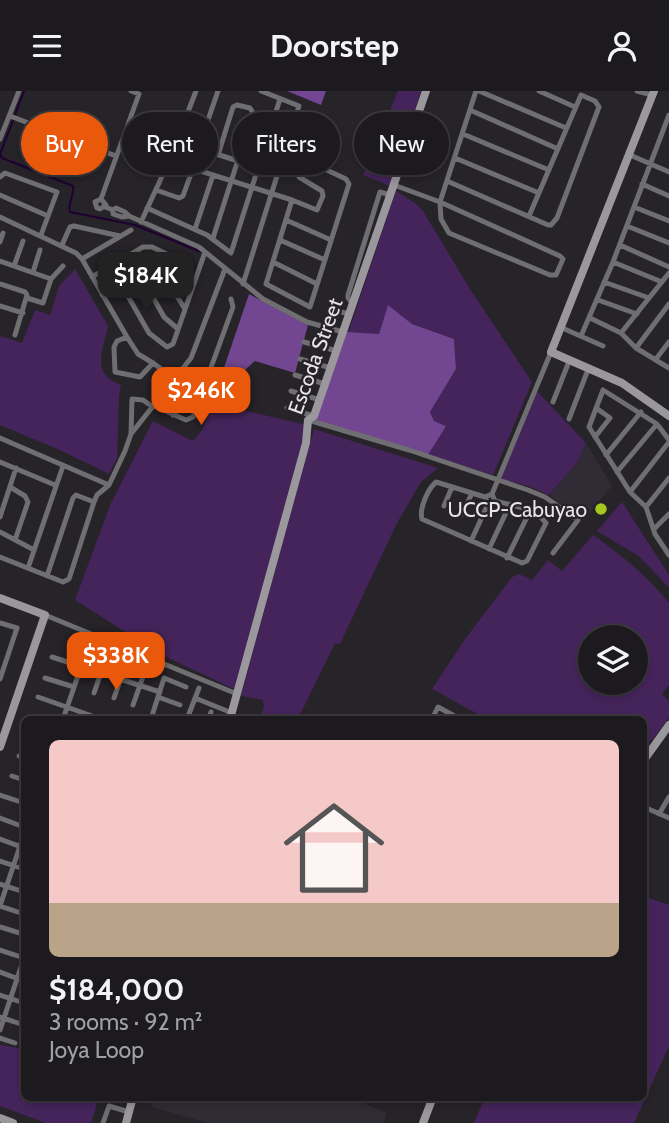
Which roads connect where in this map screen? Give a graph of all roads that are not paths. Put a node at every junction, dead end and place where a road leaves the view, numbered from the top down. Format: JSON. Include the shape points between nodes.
{"nodes":[{"id":1,"x":19,"y":91,"type":"edge"},
{"id":2,"x":131,"y":91,"type":"edge"},
{"id":3,"x":195,"y":91,"type":"edge"},
{"id":4,"x":218,"y":91,"type":"edge"},
{"id":5,"x":261,"y":91,"type":"edge"},
{"id":6,"x":426,"y":91,"type":"edge"},
{"id":7,"x":478,"y":91,"type":"edge"},
{"id":8,"x":539,"y":91,"type":"edge"},
{"id":9,"x":638,"y":91,"type":"edge"},
{"id":10,"x":581,"y":93,"type":"edge"},
{"id":11,"x":653,"y":93,"type":"edge"},
{"id":12,"x":279,"y":99,"type":"junction"},
{"id":13,"x":575,"y":107,"type":"junction"},
{"id":14,"x":470,"y":110,"type":"junction"},
{"id":15,"x":187,"y":112,"type":"edge"},
{"id":16,"x":211,"y":112,"type":"edge"},
{"id":17,"x":252,"y":112,"type":"edge"},
{"id":18,"x":297,"y":112,"type":"edge"},
{"id":19,"x":669,"y":115,"type":"edge"},
{"id":20,"x":10,"y":116,"type":"junction"},
{"id":21,"x":566,"y":128,"type":"junction"},
{"id":22,"x":463,"y":134,"type":"junction"},
{"id":23,"x":0,"y":139,"type":"edge"},
{"id":24,"x":558,"y":149,"type":"junction"},
{"id":25,"x":218,"y":155,"type":"joint"},
{"id":26,"x":630,"y":155,"type":"junction"},
{"id":27,"x":116,"y":156,"type":"junction"},
{"id":28,"x":454,"y":158,"type":"junction"},
{"id":29,"x":232,"y":159,"type":"edge"},
{"id":30,"x":650,"y":164,"type":"junction"},
{"id":31,"x":549,"y":170,"type":"junction"},
{"id":32,"x":669,"y":171,"type":"edge"},
{"id":33,"x":163,"y":175,"type":"edge"},
{"id":34,"x":190,"y":175,"type":"edge"},
{"id":35,"x":212,"y":175,"type":"edge"},
{"id":36,"x":215,"y":175,"type":"edge"},
{"id":37,"x":234,"y":175,"type":"edge"},
{"id":38,"x":278,"y":175,"type":"edge"},
{"id":39,"x":300,"y":175,"type":"edge"},
{"id":40,"x":337,"y":175,"type":"edge"},
{"id":41,"x":0,"y":177,"type":"edge"},
{"id":42,"x":232,"y":181,"type":"junction"},
{"id":43,"x":447,"y":181,"type":"junction"},
{"id":44,"x":642,"y":184,"type":"junction"},
{"id":45,"x":394,"y":185,"type":"junction"},
{"id":46,"x":252,"y":187,"type":"junction"},
{"id":47,"x":156,"y":190,"type":"junction"},
{"id":48,"x":539,"y":193,"type":"junction"},
{"id":49,"x":272,"y":194,"type":"junction"},
{"id":50,"x":0,"y":195,"type":"edge"},
{"id":51,"x":669,"y":196,"type":"edge"},
{"id":52,"x":292,"y":200,"type":"junction"},
{"id":53,"x":440,"y":202,"type":"junction"},
{"id":54,"x":634,"y":207,"type":"junction"},
{"id":55,"x":147,"y":208,"type":"junction"},
{"id":56,"x":48,"y":216,"type":"junction"},
{"id":57,"x":529,"y":216,"type":"junction"},
{"id":58,"x":0,"y":217,"type":"edge"},
{"id":59,"x":286,"y":221,"type":"junction"},
{"id":60,"x":669,"y":221,"type":"edge"},
{"id":61,"x":141,"y":222,"type":"junction"},
{"id":62,"x":627,"y":226,"type":"junction"},
{"id":63,"x":195,"y":229,"type":"junction"},
{"id":64,"x":131,"y":230,"type":"dead end"},
{"id":65,"x":3,"y":233,"type":"dead end"},
{"id":66,"x":41,"y":235,"type":"junction"},
{"id":67,"x":120,"y":236,"type":"junction"},
{"id":68,"x":213,"y":238,"type":"junction"},
{"id":69,"x":23,"y":240,"type":"dead end"},
{"id":70,"x":280,"y":240,"type":"junction"},
{"id":71,"x":331,"y":240,"type":"junction"},
{"id":72,"x":0,"y":242,"type":"edge"},
{"id":73,"x":669,"y":243,"type":"edge"},
{"id":74,"x":62,"y":245,"type":"junction"},
{"id":75,"x":620,"y":245,"type":"junction"},
{"id":76,"x":40,"y":250,"type":"dead end"},
{"id":77,"x":205,"y":252,"type":"junction"},
{"id":78,"x":82,"y":260,"type":"junction"},
{"id":79,"x":325,"y":260,"type":"junction"},
{"id":80,"x":0,"y":261,"type":"edge"},
{"id":81,"x":273,"y":262,"type":"junction"},
{"id":82,"x":613,"y":262,"type":"junction"},
{"id":83,"x":14,"y":266,"type":"junction"},
{"id":84,"x":63,"y":266,"type":"dead end"},
{"id":85,"x":669,"y":267,"type":"edge"},
{"id":86,"x":225,"y":269,"type":"junction"},
{"id":87,"x":33,"y":272,"type":"junction"},
{"id":88,"x":669,"y":273,"type":"edge"},
{"id":89,"x":140,"y":274,"type":"junction"},
{"id":90,"x":92,"y":277,"type":"junction"},
{"id":91,"x":51,"y":279,"type":"junction"},
{"id":92,"x":604,"y":282,"type":"junction"},
{"id":93,"x":662,"y":282,"type":"junction"},
{"id":94,"x":0,"y":284,"type":"edge"},
{"id":95,"x":121,"y":284,"type":"junction"},
{"id":96,"x":243,"y":284,"type":"junction"},
{"id":97,"x":317,"y":284,"type":"junction"},
{"id":98,"x":170,"y":285,"type":"junction"},
{"id":99,"x":102,"y":295,"type":"junction"},
{"id":100,"x":27,"y":298,"type":"junction"},
{"id":101,"x":649,"y":298,"type":"junction"},
{"id":102,"x":231,"y":299,"type":"dead end"},
{"id":103,"x":598,"y":300,"type":"junction"},
{"id":104,"x":669,"y":304,"type":"edge"},
{"id":105,"x":1,"y":306,"type":"edge"},
{"id":106,"x":185,"y":309,"type":"junction"},
{"id":107,"x":330,"y":309,"type":"dead end"},
{"id":108,"x":23,"y":313,"type":"junction"},
{"id":109,"x":349,"y":314,"type":"junction"},
{"id":110,"x":637,"y":314,"type":"junction"},
{"id":111,"x":0,"y":315,"type":"edge"},
{"id":112,"x":590,"y":318,"type":"junction"},
{"id":113,"x":560,"y":327,"type":"junction"},
{"id":114,"x":178,"y":329,"type":"junction"},
{"id":115,"x":343,"y":332,"type":"junction"},
{"id":116,"x":621,"y":333,"type":"junction"},
{"id":117,"x":15,"y":335,"type":"dead end"},
{"id":118,"x":581,"y":336,"type":"junction"},
{"id":119,"x":127,"y":337,"type":"junction"},
{"id":120,"x":304,"y":342,"type":"dead end"},
{"id":121,"x":669,"y":342,"type":"edge"},
{"id":122,"x":603,"y":346,"type":"dead end"},
{"id":123,"x":636,"y":348,"type":"junction"},
{"id":124,"x":337,"y":351,"type":"junction"},
{"id":125,"x":551,"y":352,"type":"junction"},
{"id":126,"x":300,"y":359,"type":"dead end"},
{"id":127,"x":570,"y":359,"type":"junction"},
{"id":128,"x":656,"y":359,"type":"junction"},
{"id":129,"x":153,"y":363,"type":"junction"},
{"id":130,"x":590,"y":367,"type":"junction"},
{"id":131,"x":212,"y":368,"type":"junction"},
{"id":132,"x":331,"y":368,"type":"junction"},
{"id":133,"x":669,"y":368,"type":"edge"},
{"id":134,"x":295,"y":375,"type":"dead end"},
{"id":135,"x":175,"y":379,"type":"junction"},
{"id":136,"x":325,"y":384,"type":"junction"},
{"id":137,"x":291,"y":391,"type":"dead end"},
{"id":138,"x":320,"y":400,"type":"junction"},
{"id":139,"x":553,"y":402,"type":"dead end"},
{"id":140,"x":155,"y":405,"type":"junction"},
{"id":141,"x":287,"y":408,"type":"dead end"},
{"id":142,"x":596,"y":408,"type":"junction"},
{"id":143,"x":641,"y":412,"type":"junction"},
{"id":144,"x":173,"y":415,"type":"junction"},
{"id":145,"x":669,"y":416,"type":"edge"},
{"id":146,"x":311,"y":418,"type":"junction"},
{"id":147,"x":569,"y":419,"type":"dead end"},
{"id":148,"x":657,"y":424,"type":"junction"},
{"id":149,"x":131,"y":433,"type":"junction"},
{"id":150,"x":595,"y":437,"type":"junction"},
{"id":151,"x":0,"y":438,"type":"edge"},
{"id":152,"x":669,"y":441,"type":"edge"},
{"id":153,"x":606,"y":455,"type":"junction"},
{"id":154,"x":0,"y":462,"type":"edge"},
{"id":155,"x":62,"y":466,"type":"junction"},
{"id":156,"x":16,"y":468,"type":"junction"},
{"id":157,"x":617,"y":473,"type":"junction"},
{"id":158,"x":669,"y":478,"type":"edge"},
{"id":159,"x":496,"y":481,"type":"junction"},
{"id":160,"x":55,"y":485,"type":"junction"},
{"id":161,"x":109,"y":485,"type":"junction"},
{"id":162,"x":10,"y":487,"type":"junction"},
{"id":163,"x":452,"y":487,"type":"junction"},
{"id":164,"x":630,"y":492,"type":"junction"},
{"id":165,"x":472,"y":493,"type":"junction"},
{"id":166,"x":492,"y":494,"type":"junction"},
{"id":167,"x":485,"y":497,"type":"junction"},
{"id":168,"x":495,"y":501,"type":"junction"},
{"id":169,"x":94,"y":502,"type":"junction"},
{"id":170,"x":488,"y":504,"type":"junction"},
{"id":171,"x":510,"y":505,"type":"junction"},
{"id":172,"x":444,"y":506,"type":"dead end"},
{"id":173,"x":646,"y":507,"type":"junction"},
{"id":174,"x":530,"y":512,"type":"junction"},
{"id":175,"x":462,"y":514,"type":"dead end"},
{"id":176,"x":669,"y":514,"type":"edge"},
{"id":177,"x":0,"y":517,"type":"edge"},
{"id":178,"x":654,"y":529,"type":"junction"},
{"id":179,"x":0,"y":532,"type":"edge"},
{"id":180,"x":15,"y":540,"type":"junction"},
{"id":181,"x":471,"y":541,"type":"junction"},
{"id":182,"x":34,"y":549,"type":"junction"},
{"id":183,"x":489,"y":549,"type":"junction"},
{"id":184,"x":668,"y":549,"type":"edge"},
{"id":185,"x":553,"y":553,"type":"dead end"},
{"id":186,"x":0,"y":557,"type":"edge"},
{"id":187,"x":507,"y":558,"type":"junction"},
{"id":188,"x":28,"y":568,"type":"junction"},
{"id":189,"x":47,"y":576,"type":"junction"},
{"id":190,"x":0,"y":598,"type":"edge"},
{"id":191,"x":45,"y":615,"type":"junction"},
{"id":192,"x":0,"y":623,"type":"edge"},
{"id":193,"x":88,"y":647,"type":"dead end"},
{"id":194,"x":107,"y":655,"type":"dead end"},
{"id":195,"x":52,"y":657,"type":"dead end"},
{"id":196,"x":126,"y":664,"type":"dead end"},
{"id":197,"x":81,"y":666,"type":"junction"},
{"id":198,"x":145,"y":671,"type":"dead end"},
{"id":199,"x":101,"y":673,"type":"junction"},
{"id":200,"x":45,"y":678,"type":"dead end"},
{"id":201,"x":0,"y":679,"type":"edge"},
{"id":202,"x":120,"y":679,"type":"junction"},
{"id":203,"x":140,"y":685,"type":"junction"},
{"id":204,"x":74,"y":687,"type":"junction"},
{"id":205,"x":186,"y":687,"type":"dead end"},
{"id":206,"x":198,"y":688,"type":"dead end"},
{"id":207,"x":94,"y":693,"type":"dead end"},
{"id":208,"x":159,"y":694,"type":"junction"},
{"id":209,"x":237,"y":694,"type":"junction"},
{"id":210,"x":38,"y":697,"type":"dead end"},
{"id":211,"x":114,"y":698,"type":"dead end"},
{"id":212,"x":195,"y":698,"type":"junction"},
{"id":213,"x":133,"y":705,"type":"dead end"},
{"id":214,"x":180,"y":705,"type":"dead end"},
{"id":215,"x":67,"y":707,"type":"junction"},
{"id":216,"x":211,"y":712,"type":"dead end"},
{"id":217,"x":64,"y":716,"type":"edge"},
{"id":218,"x":92,"y":716,"type":"edge"},
{"id":219,"x":151,"y":716,"type":"edge"},
{"id":220,"x":188,"y":716,"type":"edge"},
{"id":221,"x":210,"y":716,"type":"edge"},
{"id":222,"x":231,"y":716,"type":"edge"},
{"id":223,"x":434,"y":716,"type":"edge"},
{"id":224,"x":452,"y":716,"type":"edge"},
{"id":225,"x":669,"y":725,"type":"edge"},
{"id":226,"x":0,"y":747,"type":"edge"},
{"id":227,"x":647,"y":755,"type":"edge"},
{"id":228,"x":12,"y":776,"type":"dead end"},
{"id":229,"x":21,"y":779,"type":"edge"},
{"id":230,"x":0,"y":795,"type":"edge"},
{"id":231,"x":669,"y":797,"type":"edge"},
{"id":232,"x":21,"y":802,"type":"edge"},
{"id":233,"x":647,"y":808,"type":"edge"},
{"id":234,"x":659,"y":814,"type":"junction"},
{"id":235,"x":0,"y":818,"type":"edge"},
{"id":236,"x":669,"y":818,"type":"edge"},
{"id":237,"x":21,"y":826,"type":"edge"},
{"id":238,"x":0,"y":839,"type":"edge"},
{"id":239,"x":21,"y":847,"type":"edge"},
{"id":240,"x":21,"y":849,"type":"edge"},
{"id":241,"x":0,"y":861,"type":"edge"},
{"id":242,"x":14,"y":866,"type":"junction"},
{"id":243,"x":21,"y":868,"type":"edge"},
{"id":244,"x":3,"y":885,"type":"edge"},
{"id":245,"x":21,"y":891,"type":"edge"},
{"id":246,"x":0,"y":906,"type":"edge"},
{"id":247,"x":21,"y":913,"type":"edge"},
{"id":248,"x":0,"y":927,"type":"edge"},
{"id":249,"x":21,"y":934,"type":"edge"},
{"id":250,"x":0,"y":950,"type":"edge"},
{"id":251,"x":21,"y":957,"type":"edge"},
{"id":252,"x":0,"y":972,"type":"edge"},
{"id":253,"x":21,"y":979,"type":"edge"},
{"id":254,"x":0,"y":995,"type":"edge"},
{"id":255,"x":11,"y":998,"type":"junction"},
{"id":256,"x":21,"y":1002,"type":"edge"},
{"id":257,"x":2,"y":1017,"type":"edge"},
{"id":258,"x":21,"y":1024,"type":"edge"},
{"id":259,"x":0,"y":1030,"type":"edge"},
{"id":260,"x":0,"y":1038,"type":"edge"},
{"id":261,"x":15,"y":1044,"type":"dead end"},
{"id":262,"x":132,"y":1101,"type":"edge"},
{"id":263,"x":431,"y":1101,"type":"edge"},
{"id":264,"x":129,"y":1112,"type":"junction"},
{"id":265,"x":0,"y":1118,"type":"edge"},
{"id":266,"x":13,"y":1123,"type":"edge"},
{"id":267,"x":103,"y":1123,"type":"edge"},
{"id":268,"x":126,"y":1123,"type":"edge"},
{"id":269,"x":423,"y":1123,"type":"edge"}],
"edges":[{"from":1,"to":20,"type":"street"},
{"from":2,"to":27,"type":"street","via":[[139,94]]},
{"from":3,"to":15,"type":"street"},
{"from":4,"to":16,"type":"street"},
{"from":5,"to":12,"type":"street"},
{"from":6,"to":45,"type":"street","name":"Escoda Street"},
{"from":7,"to":14,"type":"street"},
{"from":7,"to":21,"type":"street"},
{"from":8,"to":13,"type":"street"},
{"from":9,"to":11,"type":"street"},
{"from":10,"to":13,"type":"street"},
{"from":10,"to":57,"type":"street","via":[[599,107],[557,218],[548,225]]},
{"from":11,"to":26,"type":"street"},
{"from":12,"to":18,"type":"street","via":[[299,106]]},
{"from":12,"to":46,"type":"street"},
{"from":13,"to":21,"type":"street"},
{"from":14,"to":22,"type":"street"},
{"from":14,"to":24,"type":"street"},
{"from":17,"to":25,"type":"street","via":[[233,107]]},
{"from":19,"to":30,"type":"street"},
{"from":20,"to":23,"type":"street"},
{"from":20,"to":27,"type":"street"},
{"from":21,"to":24,"type":"street"},
{"from":22,"to":28,"type":"street"},
{"from":22,"to":31,"type":"street"},
{"from":24,"to":31,"type":"street"},
{"from":25,"to":29,"type":"street"},
{"from":26,"to":30,"type":"street"},
{"from":26,"to":113,"type":"street"},
{"from":27,"to":61,"type":"street","via":[[95,205],[116,208]]},
{"from":28,"to":43,"type":"street"},
{"from":28,"to":48,"type":"street"},
{"from":30,"to":32,"type":"street"},
{"from":30,"to":44,"type":"street"},
{"from":31,"to":48,"type":"street"},
{"from":33,"to":47,"type":"street"},
{"from":34,"to":47,"type":"street","via":[[179,198]]},
{"from":35,"to":63,"type":"street"},
{"from":36,"to":42,"type":"street"},
{"from":37,"to":42,"type":"street"},
{"from":38,"to":49,"type":"street"},
{"from":39,"to":52,"type":"street","via":[[300,180],[322,191],[323,196],[317,210]]},
{"from":40,"to":71,"type":"street","via":[[349,184]]},
{"from":41,"to":56,"type":"street","via":[[5,173],[57,192]]},
{"from":42,"to":46,"type":"street"},
{"from":42,"to":68,"type":"street"},
{"from":43,"to":53,"type":"street"},
{"from":43,"to":57,"type":"street"},
{"from":44,"to":51,"type":"street"},
{"from":44,"to":54,"type":"street"},
{"from":45,"to":53,"type":"street"},
{"from":45,"to":109,"type":"street","name":"Escoda Street"},
{"from":46,"to":49,"type":"street"},
{"from":46,"to":68,"type":"street","via":[[231,253]]},
{"from":47,"to":55,"type":"street"},
{"from":48,"to":57,"type":"street"},
{"from":49,"to":52,"type":"street"},
{"from":49,"to":96,"type":"street"},
{"from":50,"to":56,"type":"street"},
{"from":52,"to":59,"type":"street"},
{"from":53,"to":53,"type":"street","via":[[560,256],[563,259],[556,275],[449,233],[441,219]]},
{"from":54,"to":60,"type":"street"},
{"from":54,"to":62,"type":"street"},
{"from":55,"to":61,"type":"street"},
{"from":55,"to":63,"type":"street"},
{"from":56,"to":66,"type":"street"},
{"from":58,"to":66,"type":"street"},
{"from":59,"to":70,"type":"street"},
{"from":59,"to":71,"type":"street"},
{"from":61,"to":77,"type":"street"},
{"from":62,"to":73,"type":"street"},
{"from":62,"to":75,"type":"street"},
{"from":63,"to":68,"type":"street"},
{"from":64,"to":67,"type":"street"},
{"from":65,"to":72,"type":"street"},
{"from":66,"to":74,"type":"street"},
{"from":67,"to":74,"type":"street","via":[[74,226]]},
{"from":67,"to":78,"type":"street"},
{"from":69,"to":83,"type":"street"},
{"from":70,"to":79,"type":"street"},
{"from":70,"to":81,"type":"street"},
{"from":71,"to":79,"type":"street"},
{"from":74,"to":78,"type":"street"},
{"from":75,"to":82,"type":"street"},
{"from":75,"to":85,"type":"street"},
{"from":76,"to":87,"type":"street"},
{"from":77,"to":86,"type":"street"},
{"from":77,"to":106,"type":"street"},
{"from":78,"to":90,"type":"street"},
{"from":79,"to":97,"type":"street"},
{"from":80,"to":83,"type":"street"},
{"from":81,"to":97,"type":"street"},
{"from":81,"to":97,"type":"street","via":[[266,284],[310,307]]},
{"from":82,"to":92,"type":"street"},
{"from":82,"to":93,"type":"street"},
{"from":83,"to":87,"type":"street"},
{"from":84,"to":91,"type":"street"},
{"from":86,"to":96,"type":"street"},
{"from":86,"to":135,"type":"street","via":[[191,358]]},
{"from":87,"to":91,"type":"street"},
{"from":88,"to":93,"type":"street"},
{"from":89,"to":95,"type":"street"},
{"from":89,"to":98,"type":"street","via":[[148,269],[164,276]]},
{"from":89,"to":114,"type":"street","via":[[164,317]]},
{"from":90,"to":98,"type":"street","via":[[143,247],[152,247],[177,259]]},
{"from":90,"to":99,"type":"street"},
{"from":91,"to":100,"type":"street","via":[[43,303]]},
{"from":92,"to":101,"type":"street"},
{"from":92,"to":103,"type":"street"},
{"from":93,"to":101,"type":"street"},
{"from":94,"to":100,"type":"street","via":[[25,292]]},
{"from":95,"to":99,"type":"street"},
{"from":95,"to":114,"type":"street","via":[[149,333],[167,347],[173,344]]},
{"from":96,"to":115,"type":"street","via":[[307,322]]},
{"from":98,"to":106,"type":"street"},
{"from":99,"to":119,"type":"street"},
{"from":100,"to":108,"type":"street"},
{"from":101,"to":110,"type":"street"},
{"from":102,"to":131,"type":"street","via":[[233,307]]},
{"from":103,"to":110,"type":"street"},
{"from":103,"to":112,"type":"street"},
{"from":104,"to":123,"type":"street"},
{"from":105,"to":108,"type":"street"},
{"from":105,"to":111,"type":"street"},
{"from":106,"to":114,"type":"street"},
{"from":107,"to":109,"type":"street"},
{"from":108,"to":117,"type":"street"},
{"from":109,"to":115,"type":"street","name":"Escoda Street"},
{"from":110,"to":116,"type":"street"},
{"from":112,"to":116,"type":"street"},
{"from":112,"to":118,"type":"street"},
{"from":113,"to":118,"type":"street"},
{"from":113,"to":125,"type":"street"},
{"from":115,"to":124,"type":"street","name":"Escoda Street"},
{"from":116,"to":123,"type":"street"},
{"from":118,"to":122,"type":"street"},
{"from":119,"to":129,"type":"street","via":[[138,354]]},
{"from":119,"to":129,"type":"street","via":[[114,347],[115,372],[140,377]]},
{"from":120,"to":124,"type":"street"},
{"from":121,"to":128,"type":"street"},
{"from":123,"to":128,"type":"street"},
{"from":124,"to":132,"type":"street","name":"Escoda Street"},
{"from":125,"to":127,"type":"street"},
{"from":125,"to":159,"type":"street"},
{"from":126,"to":132,"type":"street"},
{"from":127,"to":130,"type":"street"},
{"from":127,"to":139,"type":"street"},
{"from":128,"to":133,"type":"street"},
{"from":129,"to":135,"type":"street"},
{"from":130,"to":145,"type":"street"},
{"from":130,"to":147,"type":"street"},
{"from":131,"to":144,"type":"street"},
{"from":131,"to":144,"type":"street","via":[[193,417],[186,420]]},
{"from":132,"to":136,"type":"street","name":"Escoda Street"},
{"from":134,"to":136,"type":"street"},
{"from":135,"to":140,"type":"street"},
{"from":136,"to":138,"type":"street","name":"Escoda Street"},
{"from":137,"to":138,"type":"street"},
{"from":138,"to":146,"type":"street","name":"Escoda Street"},
{"from":140,"to":144,"type":"street"},
{"from":140,"to":149,"type":"street"},
{"from":140,"to":149,"type":"street","via":[[132,399]]},
{"from":141,"to":146,"type":"street"},
{"from":142,"to":143,"type":"street","via":[[603,390]]},
{"from":142,"to":150,"type":"street","via":[[589,427]]},
{"from":142,"to":150,"type":"street","via":[[610,418]]},
{"from":143,"to":148,"type":"street"},
{"from":143,"to":153,"type":"street"},
{"from":146,"to":159,"type":"street"},
{"from":146,"to":209,"type":"street","name":"Escoda Street"},
{"from":148,"to":152,"type":"street"},
{"from":148,"to":157,"type":"street"},
{"from":149,"to":161,"type":"street"},
{"from":150,"to":153,"type":"street"},
{"from":151,"to":155,"type":"street"},
{"from":152,"to":164,"type":"street"},
{"from":153,"to":157,"type":"street"},
{"from":154,"to":156,"type":"street"},
{"from":155,"to":160,"type":"street"},
{"from":155,"to":161,"type":"street"},
{"from":156,"to":160,"type":"street"},
{"from":156,"to":162,"type":"street"},
{"from":157,"to":164,"type":"street"},
{"from":158,"to":173,"type":"street"},
{"from":159,"to":166,"type":"street"},
{"from":159,"to":185,"type":"street","via":[[545,497],[576,517]]},
{"from":160,"to":182,"type":"street"},
{"from":161,"to":169,"type":"street"},
{"from":162,"to":177,"type":"street"},
{"from":162,"to":180,"type":"street","via":[[28,502]]},
{"from":163,"to":165,"type":"street"},
{"from":163,"to":172,"type":"street"},
{"from":163,"to":181,"type":"street","via":[[436,482],[431,486],[420,512],[422,519]]},
{"from":164,"to":173,"type":"street"},
{"from":165,"to":167,"type":"street"},
{"from":165,"to":175,"type":"street"},
{"from":166,"to":167,"type":"street"},
{"from":166,"to":168,"type":"street"},
{"from":167,"to":170,"type":"street"},
{"from":168,"to":170,"type":"street"},
{"from":168,"to":171,"type":"street"},
{"from":169,"to":189,"type":"street","via":[[69,579]]},
{"from":169,"to":189,"type":"street","via":[[76,495],[73,498]]},
{"from":170,"to":181,"type":"street"},
{"from":171,"to":174,"type":"street"},
{"from":171,"to":183,"type":"street"},
{"from":173,"to":178,"type":"street"},
{"from":174,"to":187,"type":"street"},
{"from":174,"to":187,"type":"street","via":[[543,519],[544,529],[527,561]]},
{"from":176,"to":178,"type":"street"},
{"from":178,"to":184,"type":"street"},
{"from":179,"to":180,"type":"street"},
{"from":180,"to":182,"type":"street"},
{"from":181,"to":183,"type":"street"},
{"from":182,"to":188,"type":"street"},
{"from":183,"to":187,"type":"street"},
{"from":186,"to":188,"type":"street"},
{"from":188,"to":189,"type":"street"},
{"from":190,"to":191,"type":"street"},
{"from":191,"to":209,"type":"street"},
{"from":191,"to":226,"type":"street"},
{"from":192,"to":201,"type":"street","via":[[17,628]]},
{"from":193,"to":197,"type":"street"},
{"from":194,"to":199,"type":"street"},
{"from":195,"to":197,"type":"street"},
{"from":196,"to":202,"type":"street"},
{"from":197,"to":199,"type":"street"},
{"from":197,"to":204,"type":"street"},
{"from":198,"to":203,"type":"street"},
{"from":199,"to":202,"type":"street"},
{"from":199,"to":207,"type":"street"},
{"from":200,"to":204,"type":"street"},
{"from":202,"to":203,"type":"street"},
{"from":202,"to":211,"type":"street"},
{"from":203,"to":208,"type":"street"},
{"from":203,"to":213,"type":"street"},
{"from":204,"to":215,"type":"street"},
{"from":205,"to":208,"type":"street","via":[[164,678]]},
{"from":206,"to":212,"type":"street"},
{"from":208,"to":214,"type":"street"},
{"from":208,"to":219,"type":"street"},
{"from":209,"to":222,"type":"street","name":"Escoda Street"},
{"from":210,"to":215,"type":"street"},
{"from":212,"to":220,"type":"street"},
{"from":212,"to":222,"type":"street"},
{"from":215,"to":217,"type":"street"},
{"from":215,"to":218,"type":"street"},
{"from":216,"to":221,"type":"street"},
{"from":223,"to":224,"type":"street","via":[[438,707]]},
{"from":225,"to":227,"type":"street"},
{"from":228,"to":229,"type":"street"},
{"from":230,"to":232,"type":"street"},
{"from":231,"to":234,"type":"street"},
{"from":233,"to":234,"type":"street"},
{"from":234,"to":236,"type":"street"},
{"from":235,"to":237,"type":"street"},
{"from":238,"to":239,"type":"street"},
{"from":240,"to":242,"type":"street"},
{"from":241,"to":242,"type":"street"},
{"from":242,"to":243,"type":"street"},
{"from":242,"to":244,"type":"street"},
{"from":244,"to":245,"type":"street"},
{"from":244,"to":246,"type":"street"},
{"from":246,"to":247,"type":"street"},
{"from":248,"to":249,"type":"street"},
{"from":250,"to":251,"type":"street"},
{"from":252,"to":253,"type":"street"},
{"from":253,"to":255,"type":"street"},
{"from":254,"to":255,"type":"street"},
{"from":255,"to":256,"type":"street"},
{"from":255,"to":257,"type":"street"},
{"from":257,"to":258,"type":"street"},
{"from":257,"to":259,"type":"street"},
{"from":260,"to":261,"type":"street"},
{"from":262,"to":264,"type":"street"},
{"from":263,"to":269,"type":"street"},
{"from":264,"to":267,"type":"street","via":[[109,1107]]},
{"from":264,"to":268,"type":"street"},
{"from":265,"to":266,"type":"street"}]}
